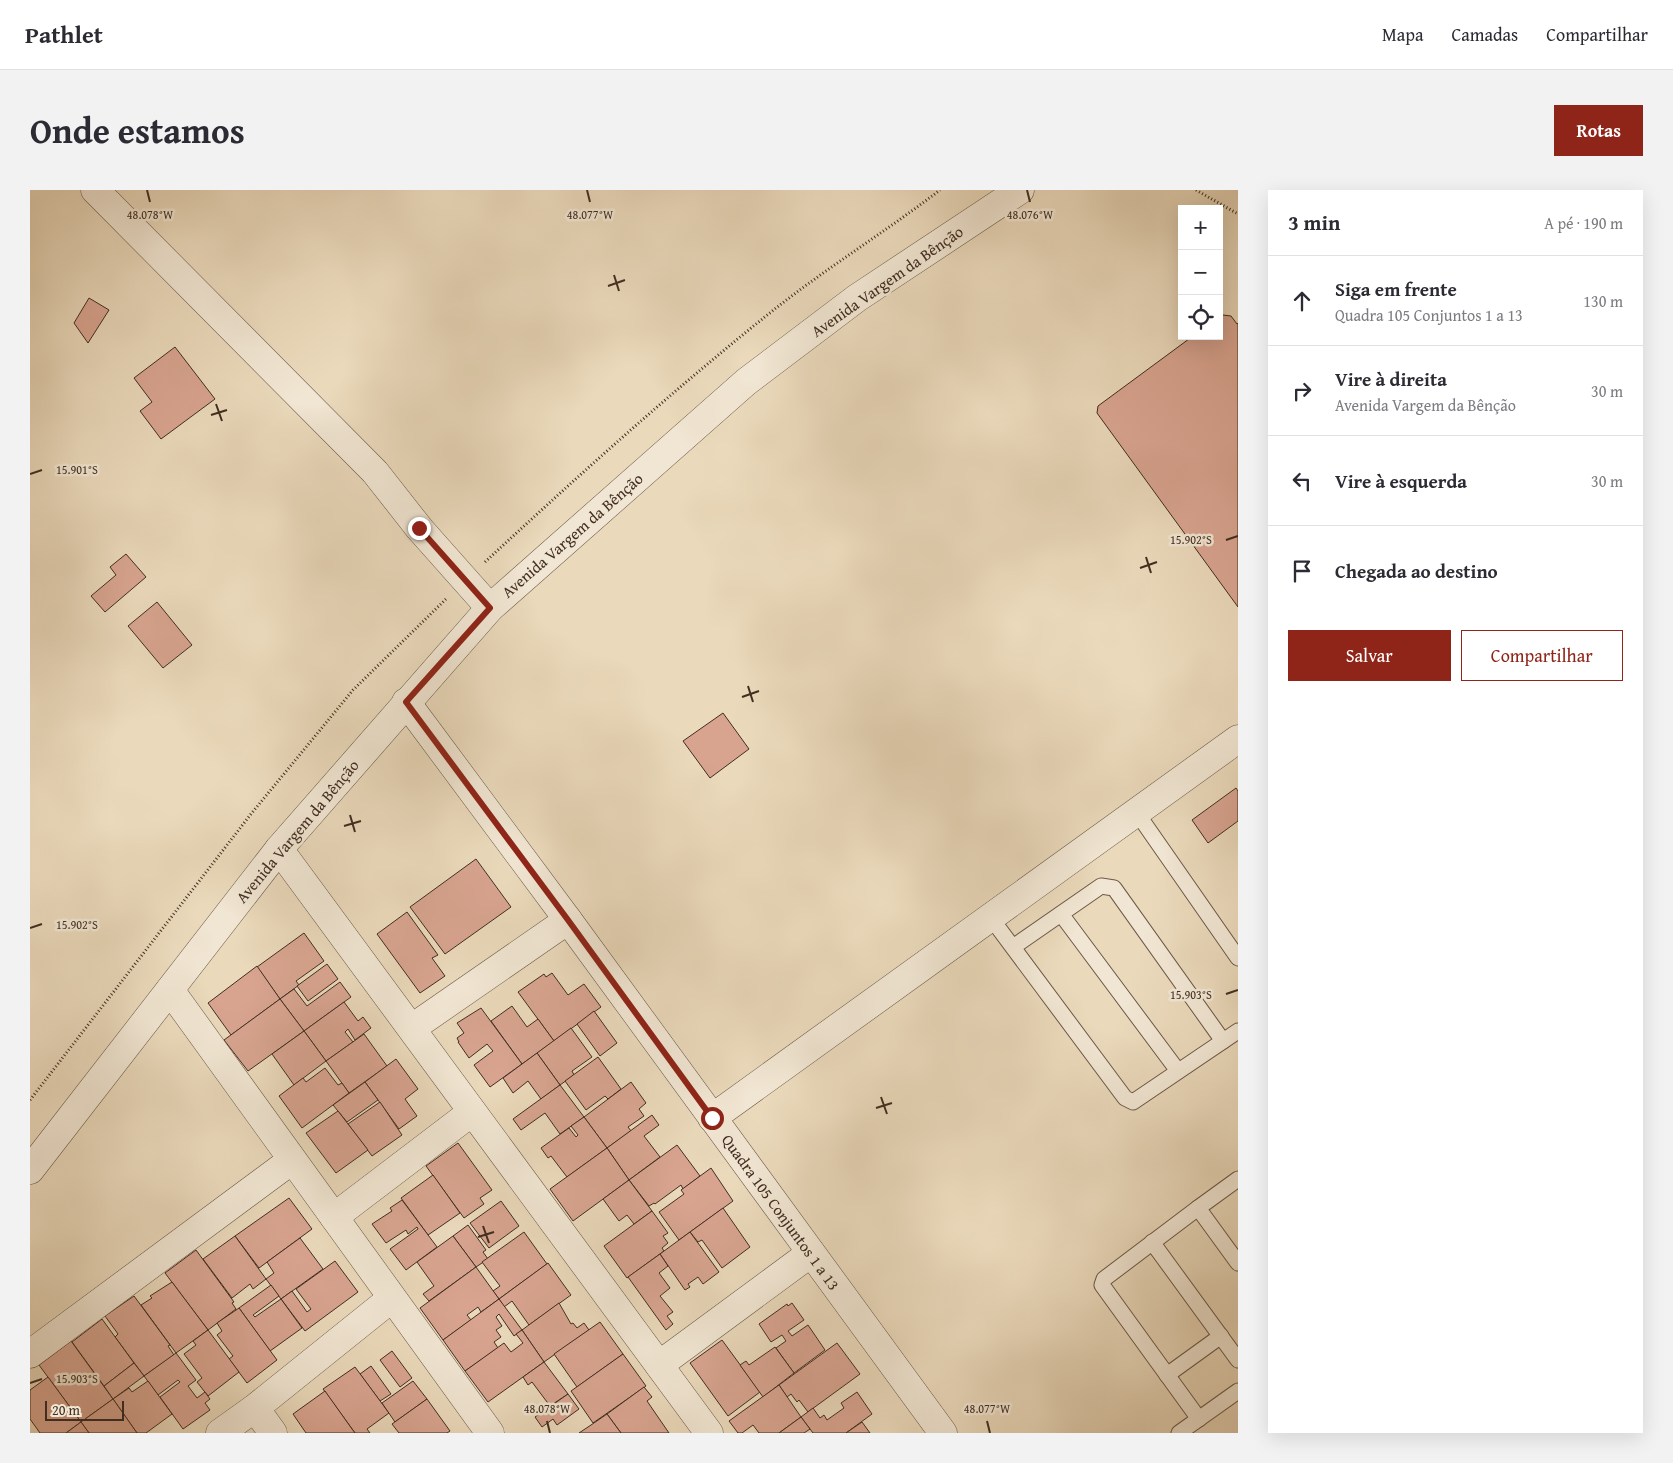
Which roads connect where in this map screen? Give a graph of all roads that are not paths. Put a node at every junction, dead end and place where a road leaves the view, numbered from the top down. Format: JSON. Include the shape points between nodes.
{"nodes":[{"id":1,"x":95,"y":190,"type":"edge"},
{"id":2,"x":1020,"y":190,"type":"edge"},
{"id":3,"x":490,"y":608,"type":"junction"},
{"id":4,"x":406,"y":702,"type":"junction"},
{"id":5,"x":1238,"y":739,"type":"edge"},
{"id":6,"x":1137,"y":813,"type":"junction"},
{"id":7,"x":279,"y":849,"type":"junction"},
{"id":8,"x":1061,"y":914,"type":"junction"},
{"id":9,"x":991,"y":918,"type":"junction"},
{"id":10,"x":568,"y":920,"type":"junction"},
{"id":11,"x":1013,"y":947,"type":"junction"},
{"id":12,"x":1238,"y":958,"type":"edge"},
{"id":13,"x":170,"y":990,"type":"junction"},
{"id":14,"x":412,"y":1028,"type":"junction"},
{"id":15,"x":1238,"y":1031,"type":"edge"},
{"id":16,"x":1223,"y":1041,"type":"junction"},
{"id":17,"x":1178,"y":1071,"type":"junction"},
{"id":18,"x":472,"y":1112,"type":"junction"},
{"id":19,"x":712,"y":1118,"type":"junction"},
{"id":20,"x":292,"y":1160,"type":"junction"},
{"id":21,"x":30,"y":1170,"type":"edge"},
{"id":22,"x":1238,"y":1180,"type":"edge"},
{"id":23,"x":1198,"y":1208,"type":"junction"},
{"id":24,"x":334,"y":1217,"type":"junction"},
{"id":25,"x":1152,"y":1242,"type":"junction"},
{"id":26,"x":811,"y":1253,"type":"junction"},
{"id":27,"x":1238,"y":1263,"type":"edge"},
{"id":28,"x":392,"y":1298,"type":"junction"},
{"id":29,"x":1221,"y":1336,"type":"junction"},
{"id":30,"x":30,"y":1354,"type":"edge"},
{"id":31,"x":1238,"y":1360,"type":"edge"},
{"id":32,"x":659,"y":1365,"type":"junction"},
{"id":33,"x":1167,"y":1375,"type":"junction"},
{"id":34,"x":1238,"y":1391,"type":"edge"},
{"id":35,"x":255,"y":1408,"type":"junction"},
{"id":36,"x":1199,"y":1419,"type":"junction"},
{"id":37,"x":220,"y":1433,"type":"edge"},
{"id":38,"x":273,"y":1433,"type":"edge"},
{"id":39,"x":490,"y":1433,"type":"edge"},
{"id":40,"x":709,"y":1433,"type":"edge"},
{"id":41,"x":943,"y":1433,"type":"edge"},
{"id":42,"x":1180,"y":1433,"type":"edge"}],
"edges":[{"from":1,"to":3,"type":"street","via":[[375,472],[419,528]]},
{"from":2,"to":3,"type":"street","name":"Avenida Vargem da Bênção","via":[[857,298],[746,382]]},
{"from":3,"to":4,"type":"street","name":"Avenida Vargem da Bênção"},
{"from":4,"to":7,"type":"street","name":"Avenida Vargem da Bênção"},
{"from":4,"to":10,"type":"street","name":"Quadra 105 Conjuntos 1 a 13"},
{"from":5,"to":6,"type":"street"},
{"from":6,"to":9,"type":"street"},
{"from":6,"to":12,"type":"lane"},
{"from":7,"to":13,"type":"street","name":"Avenida Vargem da Bênção"},
{"from":7,"to":14,"type":"street"},
{"from":8,"to":11,"type":"lane"},
{"from":8,"to":16,"type":"lane","via":[[1101,886],[1114,888]]},
{"from":8,"to":17,"type":"lane"},
{"from":9,"to":11,"type":"lane"},
{"from":9,"to":19,"type":"street"},
{"from":10,"to":14,"type":"street"},
{"from":10,"to":19,"type":"street","name":"Quadra 105 Conjuntos 1 a 13"},
{"from":11,"to":17,"type":"lane","via":[[1124,1098],[1133,1102]]},
{"from":13,"to":20,"type":"street"},
{"from":13,"to":21,"type":"street","name":"Avenida Vargem da Bênção"},
{"from":14,"to":18,"type":"street"},
{"from":15,"to":16,"type":"lane"},
{"from":16,"to":17,"type":"lane"},
{"from":18,"to":24,"type":"street"},
{"from":18,"to":32,"type":"street"},
{"from":19,"to":26,"type":"street","name":"Quadra 105 Conjuntos 1 a 13"},
{"from":20,"to":24,"type":"street"},
{"from":20,"to":30,"type":"street"},
{"from":22,"to":23,"type":"lane"},
{"from":23,"to":25,"type":"lane"},
{"from":23,"to":27,"type":"lane"},
{"from":24,"to":28,"type":"street"},
{"from":25,"to":29,"type":"lane"},
{"from":25,"to":33,"type":"lane","via":[[1104,1278],[1102,1285]]},
{"from":26,"to":32,"type":"street"},
{"from":26,"to":41,"type":"street","name":"Quadra 105 Conjuntos 1 a 13"},
{"from":28,"to":35,"type":"street"},
{"from":28,"to":39,"type":"street"},
{"from":29,"to":31,"type":"lane"},
{"from":29,"to":33,"type":"lane"},
{"from":32,"to":40,"type":"street"},
{"from":33,"to":36,"type":"lane"},
{"from":34,"to":36,"type":"lane"},
{"from":35,"to":37,"type":"street"},
{"from":35,"to":38,"type":"street"},
{"from":36,"to":42,"type":"lane"}]}
